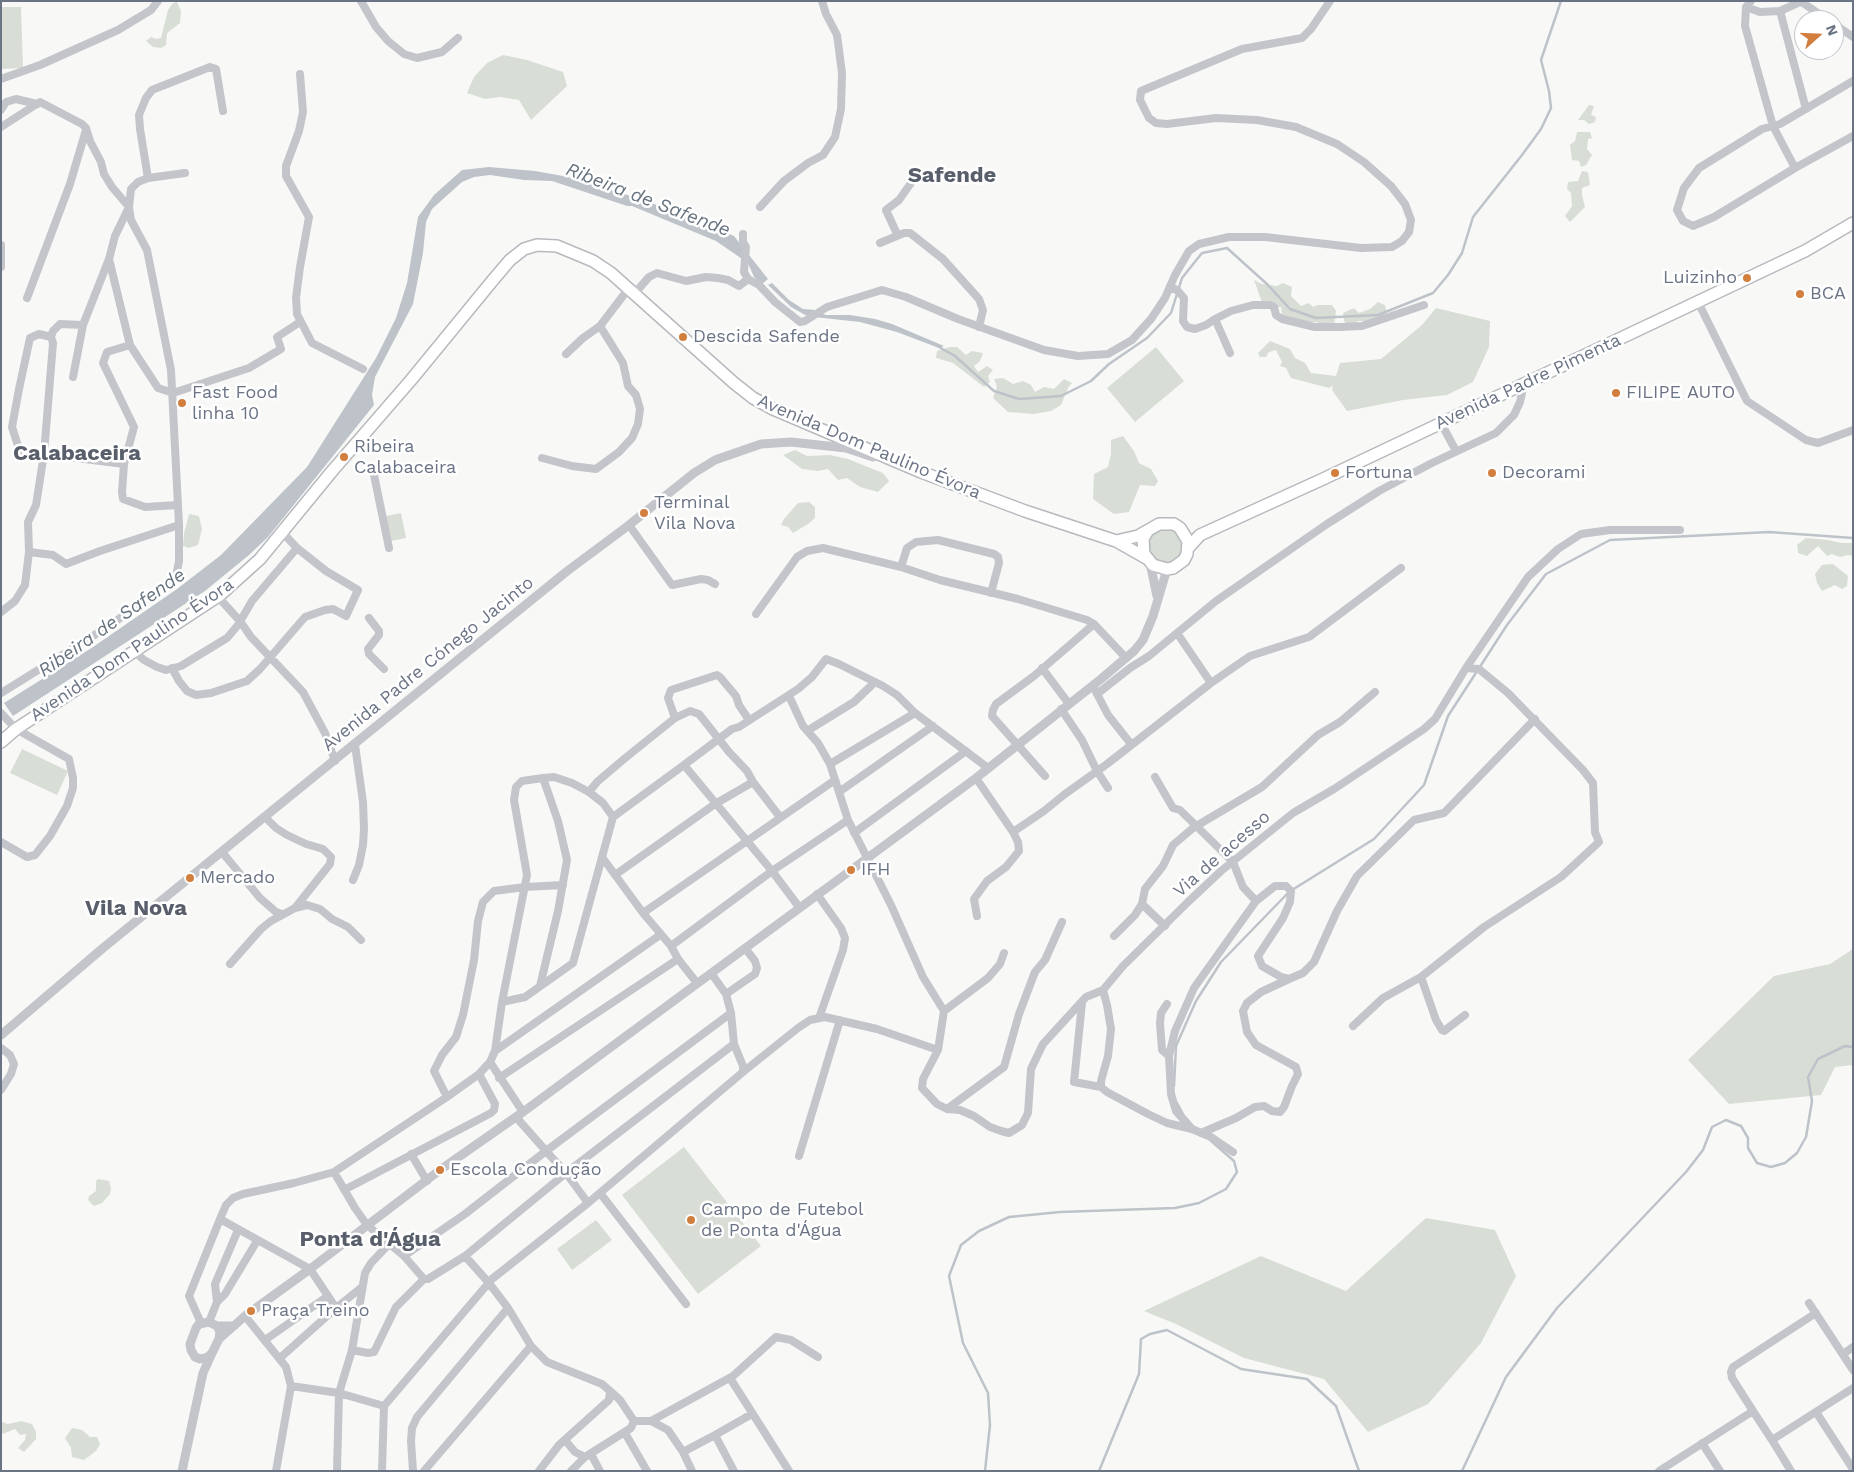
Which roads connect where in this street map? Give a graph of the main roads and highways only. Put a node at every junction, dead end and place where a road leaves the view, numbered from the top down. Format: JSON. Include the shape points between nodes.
{"nodes":[{"id":1,"x":1853,"y":223,"type":"edge"},
{"id":2,"x":1147,"y":532,"type":"junction"},
{"id":3,"x":1185,"y":534,"type":"junction"},
{"id":4,"x":1200,"y":535,"type":"junction"},
{"id":5,"x":1116,"y":542,"type":"junction"},
{"id":6,"x":1189,"y":547,"type":"junction"},
{"id":7,"x":1148,"y":561,"type":"junction"},
{"id":8,"x":1,"y":742,"type":"edge"}],
"edges":[{"from":1,"to":4,"type":"main road","name":"Avenida Padre Pimenta","via":[[1805,251]]},
{"from":2,"to":3,"type":"main road","via":[[1166,523],[1180,528]]},
{"from":2,"to":5,"type":"main road"},
{"from":2,"to":7,"type":"main road","via":[[1142,546]]},
{"from":3,"to":4,"type":"main road"},
{"from":3,"to":6,"type":"main road"},
{"from":4,"to":6,"type":"main road"},
{"from":5,"to":7,"type":"main road","name":"Avenida Dom Paulino Évora"},
{"from":5,"to":8,"type":"main road","name":"Avenida Dom Paulino Évora","via":[[921,472],[753,398],[612,273],[557,246],[537,245],[524,249],[510,260],[260,559],[218,597],[12,726]]},
{"from":6,"to":7,"type":"main road","via":[[1184,560],[1173,568],[1159,568]]}]}
